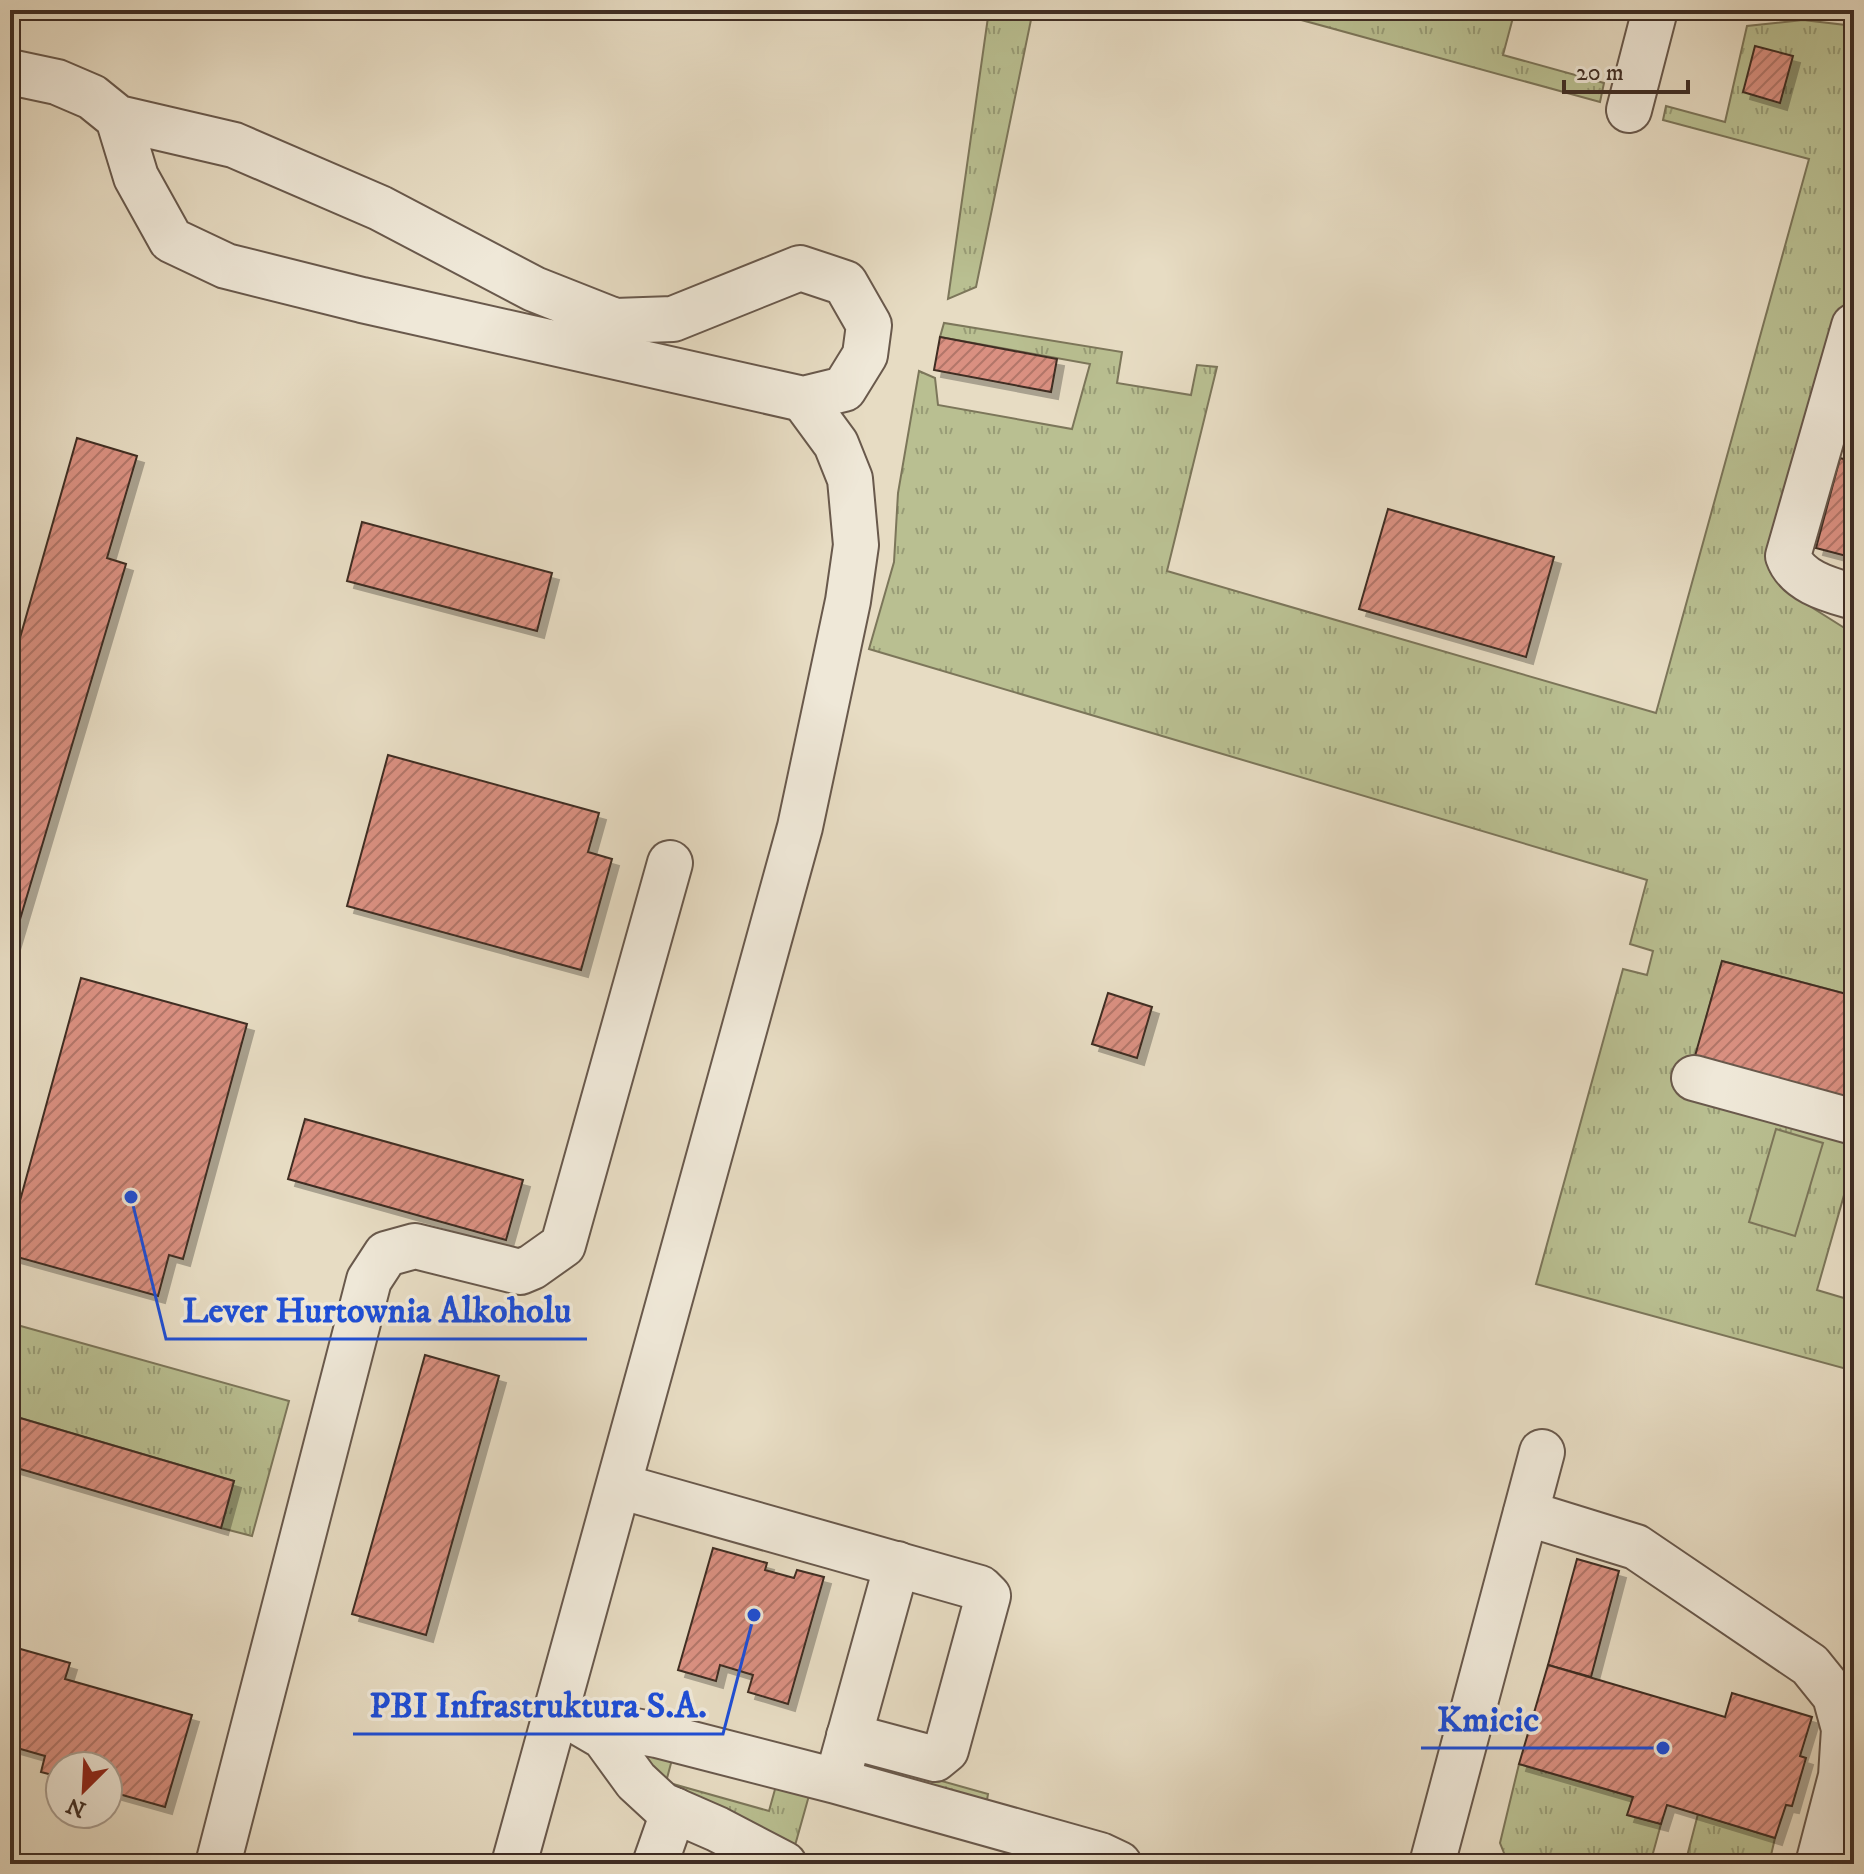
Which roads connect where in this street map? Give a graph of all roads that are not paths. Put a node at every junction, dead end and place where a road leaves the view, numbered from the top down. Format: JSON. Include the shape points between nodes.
{"nodes":[{"id":1,"x":1655,"y":10,"type":"edge"},
{"id":2,"x":10,"y":72,"type":"edge"},
{"id":3,"x":1629,"y":110,"type":"dead end"},
{"id":4,"x":118,"y":118,"type":"junction"},
{"id":5,"x":1854,"y":326,"type":"edge"},
{"id":6,"x":803,"y":399,"type":"junction"},
{"id":7,"x":1854,"y":597,"type":"edge"},
{"id":8,"x":670,"y":863,"type":"dead end"},
{"id":9,"x":1694,"y":1078,"type":"dead end"},
{"id":10,"x":1854,"y":1122,"type":"edge"},
{"id":11,"x":1542,"y":1452,"type":"dead end"},
{"id":12,"x":619,"y":1486,"type":"junction"},
{"id":13,"x":1526,"y":1513,"type":"junction"},
{"id":14,"x":897,"y":1564,"type":"junction"},
{"id":15,"x":555,"y":1715,"type":"junction"},
{"id":16,"x":849,"y":1736,"type":"junction"},
{"id":17,"x":604,"y":1737,"type":"junction"},
{"id":18,"x":836,"y":1781,"type":"junction"},
{"id":19,"x":674,"y":1810,"type":"junction"},
{"id":20,"x":218,"y":1864,"type":"edge"},
{"id":21,"x":514,"y":1864,"type":"edge"},
{"id":22,"x":655,"y":1864,"type":"edge"},
{"id":23,"x":784,"y":1864,"type":"edge"},
{"id":24,"x":1119,"y":1864,"type":"edge"},
{"id":25,"x":1432,"y":1864,"type":"edge"},
{"id":26,"x":1818,"y":1864,"type":"edge"}],
"edges":[{"from":1,"to":3,"type":"street"},
{"from":2,"to":4,"type":"street","via":[[57,82],[92,97]]},
{"from":4,"to":6,"type":"street","via":[[136,177],[171,240],[226,266]]},
{"from":4,"to":6,"type":"street","via":[[234,145],[380,208],[534,289],[615,321],[673,319],[800,268],[845,283],[869,325],[865,355],[844,389]]},
{"from":5,"to":7,"type":"street","via":[[1788,556],[1792,568],[1812,581]]},
{"from":6,"to":12,"type":"street","via":[[836,444],[850,479],[856,545],[848,601],[800,827]]},
{"from":8,"to":20,"type":"street","via":[[563,1245],[520,1272],[415,1246],[386,1254],[369,1280]]},
{"from":9,"to":10,"type":"street"},
{"from":11,"to":13,"type":"street"},
{"from":12,"to":14,"type":"street"},
{"from":12,"to":15,"type":"street"},
{"from":13,"to":25,"type":"street"},
{"from":13,"to":26,"type":"street","via":[[1636,1547],[1810,1665],[1835,1696],[1844,1729],[1841,1776]]},
{"from":14,"to":16,"type":"street"},
{"from":14,"to":16,"type":"street","via":[[980,1588],[988,1596],[946,1750],[935,1759]]},
{"from":15,"to":17,"type":"street"},
{"from":15,"to":21,"type":"street"},
{"from":16,"to":18,"type":"street"},
{"from":17,"to":18,"type":"street","via":[[624,1729],[657,1735]]},
{"from":17,"to":19,"type":"street","via":[[636,1781]]},
{"from":18,"to":24,"type":"street"},
{"from":19,"to":22,"type":"street"},
{"from":19,"to":23,"type":"street"}]}
